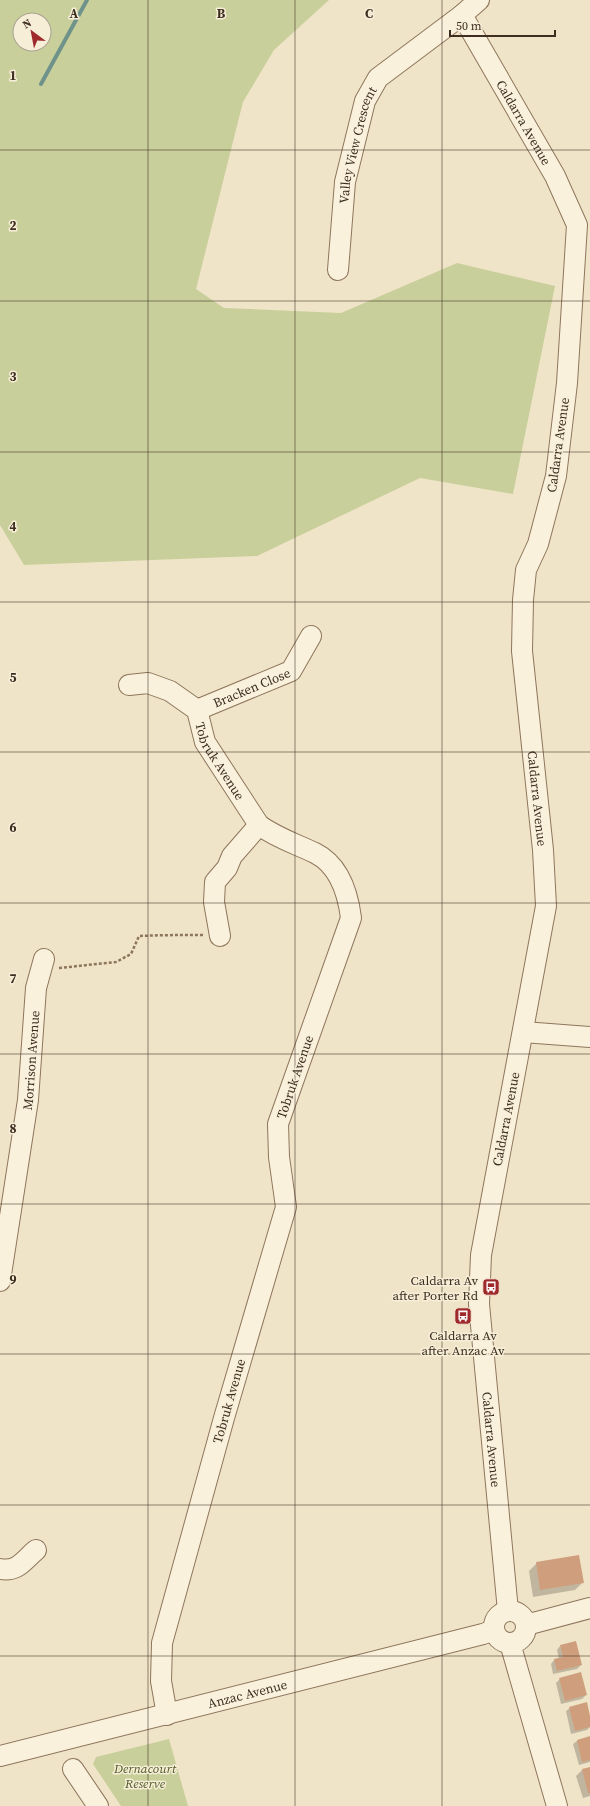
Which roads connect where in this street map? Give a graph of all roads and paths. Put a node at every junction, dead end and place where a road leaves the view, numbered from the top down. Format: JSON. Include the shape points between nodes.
{"nodes":[{"id":1,"x":479,"y":0,"type":"edge"},
{"id":2,"x":462,"y":15,"type":"junction"},
{"id":3,"x":338,"y":270,"type":"dead end"},
{"id":4,"x":311,"y":636,"type":"dead end"},
{"id":5,"x":130,"y":685,"type":"dead end"},
{"id":6,"x":197,"y":710,"type":"junction"},
{"id":7,"x":259,"y":825,"type":"junction"},
{"id":8,"x":220,"y":936,"type":"joint"},
{"id":9,"x":44,"y":959,"type":"joint"},
{"id":10,"x":523,"y":1032,"type":"junction"},
{"id":11,"x":590,"y":1037,"type":"edge"},
{"id":12,"x":0,"y":1281,"type":"edge"},
{"id":13,"x":36,"y":1550,"type":"dead end"},
{"id":14,"x":0,"y":1569,"type":"edge"},
{"id":15,"x":590,"y":1608,"type":"edge"},
{"id":16,"x":508,"y":1611,"type":"junction"},
{"id":17,"x":526,"y":1625,"type":"junction"},
{"id":18,"x":494,"y":1630,"type":"junction"},
{"id":19,"x":510,"y":1643,"type":"junction"},
{"id":20,"x":167,"y":1715,"type":"junction"},
{"id":21,"x":0,"y":1756,"type":"edge"},
{"id":22,"x":73,"y":1768,"type":"dead end"},
{"id":23,"x":98,"y":1806,"type":"edge"},
{"id":24,"x":557,"y":1806,"type":"edge"}],
"edges":[{"from":1,"to":2,"type":"street","name":"Valley View Crescent"},
{"from":2,"to":3,"type":"street","name":"Valley View Crescent","via":[[378,78],[365,101],[345,182]]},
{"from":2,"to":10,"type":"street","name":"Caldarra Avenue","via":[[555,176],[577,225],[567,383],[556,476],[538,544],[526,570],[523,600],[522,652],[540,820],[546,906]]},
{"from":4,"to":6,"type":"street","name":"Bracken Close","via":[[291,671]]},
{"from":5,"to":6,"type":"street","name":"Tobruk Avenue","via":[[148,684],[170,691]]},
{"from":6,"to":7,"type":"street","name":"Tobruk Avenue","via":[[205,742]]},
{"from":7,"to":8,"type":"street","via":[[232,856],[215,882],[214,902]]},
{"from":7,"to":20,"type":"street","name":"Tobruk Avenue","via":[[289,843],[316,854],[333,869],[343,884],[351,918],[278,1124],[279,1157],[286,1207],[162,1643],[161,1681]]},
{"from":8,"to":9,"type":"path","via":[[139,936],[131,954],[116,962],[90,966],[54,969]]},
{"from":9,"to":12,"type":"street","name":"Morrison Avenue","via":[[36,988],[28,1100]]},
{"from":10,"to":11,"type":"street"},
{"from":10,"to":16,"type":"street","name":"Caldarra Avenue","via":[[481,1255],[478,1285]]},
{"from":13,"to":14,"type":"street","via":[[14,1569]]},
{"from":15,"to":17,"type":"street"},
{"from":16,"to":17,"type":"street","via":[[519,1613]]},
{"from":16,"to":18,"type":"street","via":[[497,1618]]},
{"from":17,"to":19,"type":"street","via":[[521,1639]]},
{"from":18,"to":19,"type":"street","via":[[499,1639]]},
{"from":18,"to":20,"type":"street","name":"Anzac Avenue"},
{"from":19,"to":24,"type":"street"},
{"from":20,"to":21,"type":"street","name":"Anzac Avenue"},
{"from":22,"to":23,"type":"street"}]}
